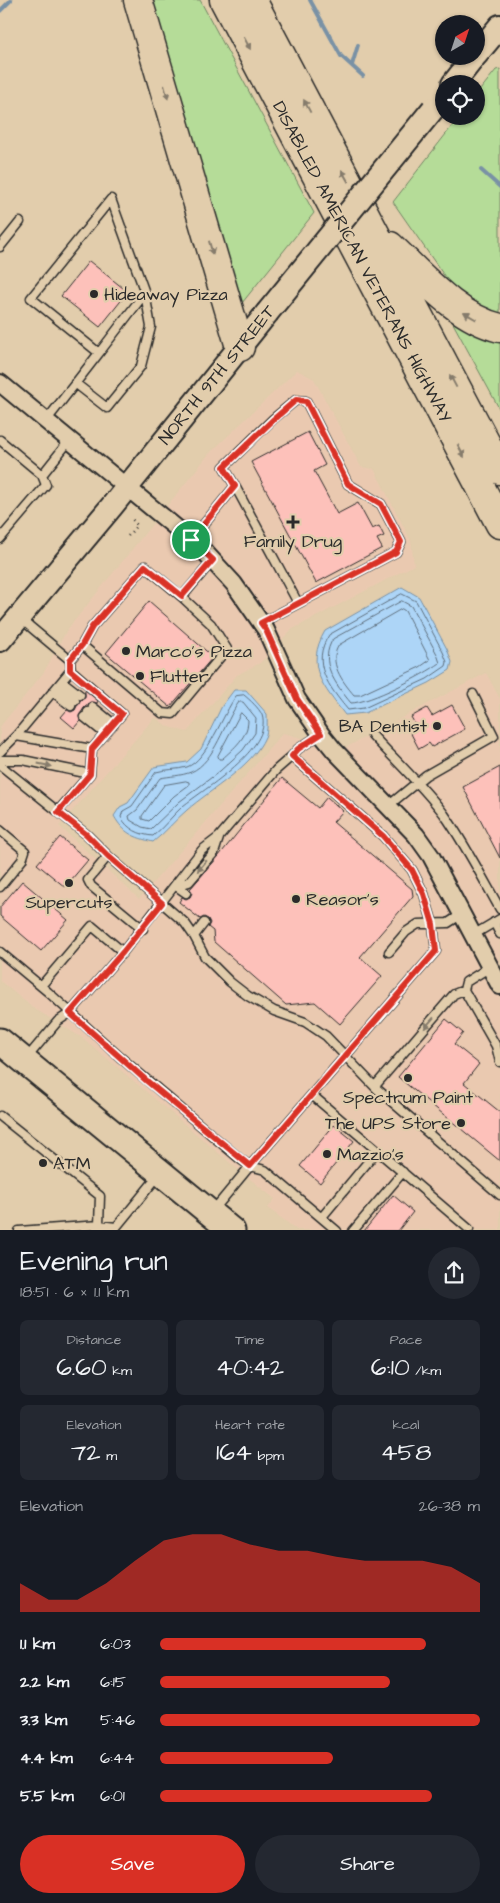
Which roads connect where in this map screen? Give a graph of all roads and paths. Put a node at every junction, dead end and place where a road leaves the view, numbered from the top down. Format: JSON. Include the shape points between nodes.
{"nodes":[{"id":1,"x":138,"y":0,"type":"edge"},
{"id":2,"x":224,"y":0,"type":"edge"},
{"id":3,"x":252,"y":0,"type":"edge"},
{"id":4,"x":500,"y":26,"type":"edge"},
{"id":5,"x":485,"y":45,"type":"edge"},
{"id":6,"x":469,"y":65,"type":"edge"},
{"id":7,"x":461,"y":75,"type":"edge"},
{"id":8,"x":435,"y":107,"type":"edge"},
{"id":9,"x":20,"y":222,"type":"dead end"},
{"id":10,"x":376,"y":233,"type":"junction"},
{"id":11,"x":0,"y":247,"type":"edge"},
{"id":12,"x":145,"y":293,"type":"junction"},
{"id":13,"x":500,"y":328,"type":"edge"},
{"id":14,"x":240,"y":347,"type":"junction"},
{"id":15,"x":98,"y":353,"type":"junction"},
{"id":16,"x":0,"y":383,"type":"edge"},
{"id":17,"x":75,"y":383,"type":"junction"},
{"id":18,"x":46,"y":421,"type":"junction"},
{"id":19,"x":0,"y":440,"type":"edge"},
{"id":20,"x":69,"y":441,"type":"junction"},
{"id":21,"x":500,"y":470,"type":"edge"},
{"id":22,"x":42,"y":475,"type":"junction"},
{"id":23,"x":235,"y":486,"type":"junction"},
{"id":24,"x":126,"y":488,"type":"junction"},
{"id":25,"x":131,"y":518,"type":"dead end"},
{"id":26,"x":500,"y":524,"type":"edge"},
{"id":27,"x":128,"y":536,"type":"dead end"},
{"id":28,"x":0,"y":540,"type":"edge"},
{"id":29,"x":191,"y":540,"type":"junction"},
{"id":30,"x":213,"y":560,"type":"junction"},
{"id":31,"x":182,"y":596,"type":"junction"},
{"id":32,"x":298,"y":603,"type":"junction"},
{"id":33,"x":19,"y":617,"type":"junction"},
{"id":34,"x":261,"y":623,"type":"junction"},
{"id":35,"x":0,"y":640,"type":"edge"},
{"id":36,"x":82,"y":645,"type":"junction"},
{"id":37,"x":70,"y":660,"type":"junction"},
{"id":38,"x":70,"y":670,"type":"junction"},
{"id":39,"x":58,"y":686,"type":"junction"},
{"id":40,"x":473,"y":694,"type":"dead end"},
{"id":41,"x":109,"y":729,"type":"junction"},
{"id":42,"x":321,"y":734,"type":"junction"},
{"id":43,"x":372,"y":735,"type":"dead end"},
{"id":44,"x":16,"y":736,"type":"junction"},
{"id":45,"x":92,"y":749,"type":"junction"},
{"id":46,"x":0,"y":752,"type":"edge"},
{"id":47,"x":292,"y":756,"type":"junction"},
{"id":48,"x":0,"y":760,"type":"edge"},
{"id":49,"x":0,"y":766,"type":"edge"},
{"id":50,"x":90,"y":774,"type":"junction"},
{"id":51,"x":416,"y":782,"type":"junction"},
{"id":52,"x":388,"y":806,"type":"junction"},
{"id":53,"x":58,"y":812,"type":"junction"},
{"id":54,"x":0,"y":830,"type":"edge"},
{"id":55,"x":108,"y":856,"type":"junction"},
{"id":56,"x":176,"y":886,"type":"junction"},
{"id":57,"x":0,"y":887,"type":"edge"},
{"id":58,"x":186,"y":894,"type":"dead end"},
{"id":59,"x":162,"y":903,"type":"junction"},
{"id":60,"x":500,"y":909,"type":"edge"},
{"id":61,"x":462,"y":914,"type":"junction"},
{"id":62,"x":497,"y":920,"type":"edge"},
{"id":63,"x":204,"y":924,"type":"dead end"},
{"id":64,"x":433,"y":924,"type":"junction"},
{"id":65,"x":143,"y":929,"type":"junction"},
{"id":66,"x":500,"y":934,"type":"edge"},
{"id":67,"x":473,"y":935,"type":"junction"},
{"id":68,"x":194,"y":936,"type":"junction"},
{"id":69,"x":0,"y":952,"type":"edge"},
{"id":70,"x":123,"y":952,"type":"junction"},
{"id":71,"x":388,"y":952,"type":"dead end"},
{"id":72,"x":497,"y":978,"type":"edge"},
{"id":73,"x":41,"y":986,"type":"junction"},
{"id":74,"x":464,"y":990,"type":"junction"},
{"id":75,"x":70,"y":1013,"type":"junction"},
{"id":76,"x":0,"y":1041,"type":"edge"},
{"id":77,"x":345,"y":1055,"type":"junction"},
{"id":78,"x":25,"y":1061,"type":"junction"},
{"id":79,"x":500,"y":1062,"type":"edge"},
{"id":80,"x":375,"y":1086,"type":"junction"},
{"id":81,"x":312,"y":1095,"type":"junction"},
{"id":82,"x":0,"y":1116,"type":"edge"},
{"id":83,"x":377,"y":1151,"type":"junction"},
{"id":84,"x":250,"y":1166,"type":"junction"},
{"id":85,"x":161,"y":1172,"type":"junction"},
{"id":86,"x":403,"y":1172,"type":"junction"},
{"id":87,"x":500,"y":1195,"type":"edge"},
{"id":88,"x":211,"y":1213,"type":"junction"},
{"id":89,"x":322,"y":1217,"type":"junction"},
{"id":90,"x":99,"y":1225,"type":"junction"},
{"id":91,"x":114,"y":1229,"type":"edge"},
{"id":92,"x":19,"y":1230,"type":"edge"},
{"id":93,"x":232,"y":1230,"type":"edge"},
{"id":94,"x":337,"y":1230,"type":"edge"},
{"id":95,"x":353,"y":1230,"type":"edge"},
{"id":96,"x":469,"y":1230,"type":"edge"}],
"edges":[{"from":1,"to":14,"type":"highway","one_way":true},
{"from":2,"to":26,"type":"highway","name":"DISABLED AMERICAN VETERANS HIGHWAY","one_way":true},
{"from":10,"to":3,"type":"highway","name":"DISABLED AMERICAN VETERANS HIGHWAY","one_way":true},
{"from":4,"to":5,"type":"main road"},
{"from":6,"to":7,"type":"main road"},
{"from":8,"to":14,"type":"main road","name":"NORTH 9TH STREET","bridge":true},
{"from":9,"to":11,"type":"lane"},
{"from":13,"to":10,"type":"highway","one_way":true,"via":[[474,319],[458,309]]},
{"from":21,"to":10,"type":"highway","name":"DISABLED AMERICAN VETERANS HIGHWAY","one_way":true},
{"from":12,"to":15,"type":"lane"},
{"from":12,"to":15,"type":"lane","via":[[111,199],[31,298]]},
{"from":12,"to":17,"type":"lane","via":[[151,327],[141,366],[107,408]]},
{"from":14,"to":24,"type":"main road","name":"NORTH 9TH STREET"},
{"from":15,"to":17,"type":"lane"},
{"from":16,"to":18,"type":"street"},
{"from":17,"to":18,"type":"lane"},
{"from":18,"to":20,"type":"street"},
{"from":19,"to":22,"type":"lane"},
{"from":20,"to":22,"type":"lane"},
{"from":20,"to":24,"type":"street"},
{"from":22,"to":28,"type":"lane","via":[[46,485]]},
{"from":23,"to":29,"type":"lane"},
{"from":23,"to":32,"type":"lane"},
{"from":23,"to":32,"type":"lane","via":[[224,467],[296,400],[306,401],[348,484],[381,504],[401,542],[396,552]]},
{"from":24,"to":29,"type":"street"},
{"from":24,"to":33,"type":"main road","name":"NORTH 9TH STREET"},
{"from":25,"to":27,"type":"path","via":[[137,525]]},
{"from":29,"to":30,"type":"street"},
{"from":30,"to":31,"type":"lane"},
{"from":30,"to":34,"type":"street"},
{"from":31,"to":36,"type":"lane","via":[[145,566],[92,627]]},
{"from":31,"to":36,"type":"lane","via":[[211,624],[227,649],[173,714],[162,713]]},
{"from":32,"to":34,"type":"lane"},
{"from":33,"to":35,"type":"main road","name":"NORTH 9TH STREET"},
{"from":33,"to":37,"type":"lane"},
{"from":34,"to":42,"type":"street","via":[[297,699]]},
{"from":36,"to":37,"type":"lane"},
{"from":37,"to":38,"type":"lane"},
{"from":38,"to":39,"type":"lane"},
{"from":38,"to":41,"type":"lane","via":[[122,714]]},
{"from":39,"to":39,"type":"lane","via":[[75,701]]},
{"from":39,"to":44,"type":"lane"},
{"from":40,"to":51,"type":"lane","via":[[494,736]]},
{"from":41,"to":41,"type":"lane","via":[[88,712]]},
{"from":41,"to":45,"type":"lane"},
{"from":42,"to":47,"type":"lane"},
{"from":42,"to":52,"type":"street"},
{"from":43,"to":51,"type":"lane"},
{"from":44,"to":45,"type":"lane"},
{"from":44,"to":46,"type":"lane"},
{"from":45,"to":50,"type":"lane"},
{"from":47,"to":56,"type":"lane","via":[[276,770],[219,837],[202,850]]},
{"from":47,"to":64,"type":"lane","via":[[383,836],[412,870]]},
{"from":48,"to":50,"type":"lane","one_way":true,"via":[[24,760]]},
{"from":49,"to":53,"type":"lane"},
{"from":50,"to":53,"type":"lane"},
{"from":51,"to":52,"type":"lane"},
{"from":51,"to":60,"type":"lane","via":[[444,815]]},
{"from":52,"to":61,"type":"street","via":[[431,856]]},
{"from":53,"to":55,"type":"lane"},
{"from":54,"to":57,"type":"lane","via":[[25,851],[22,860]]},
{"from":55,"to":59,"type":"lane"},
{"from":55,"to":65,"type":"lane","via":[[88,880]]},
{"from":56,"to":58,"type":"lane"},
{"from":56,"to":59,"type":"lane"},
{"from":59,"to":65,"type":"lane"},
{"from":59,"to":68,"type":"lane","via":[[185,923]]},
{"from":61,"to":64,"type":"lane","via":[[448,923]]},
{"from":61,"to":67,"type":"street"},
{"from":62,"to":66,"type":"lane"},
{"from":62,"to":67,"type":"lane"},
{"from":63,"to":68,"type":"lane"},
{"from":64,"to":71,"type":"lane","via":[[418,924]]},
{"from":64,"to":77,"type":"lane","via":[[436,951]]},
{"from":65,"to":70,"type":"lane"},
{"from":67,"to":72,"type":"street"},
{"from":68,"to":77,"type":"lane","via":[[204,957],[242,992],[274,1011],[304,1022],[326,1036]]},
{"from":69,"to":73,"type":"lane"},
{"from":70,"to":73,"type":"lane","via":[[92,926]]},
{"from":70,"to":75,"type":"lane"},
{"from":72,"to":74,"type":"lane","via":[[466,982]]},
{"from":73,"to":75,"type":"lane"},
{"from":74,"to":79,"type":"lane","via":[[496,1046]]},
{"from":74,"to":80,"type":"lane","one_way":true,"via":[[454,994]]},
{"from":75,"to":78,"type":"lane","via":[[58,1021]]},
{"from":75,"to":84,"type":"lane"},
{"from":76,"to":78,"type":"main road"},
{"from":77,"to":80,"type":"lane"},
{"from":77,"to":81,"type":"lane"},
{"from":78,"to":85,"type":"main road"},
{"from":80,"to":87,"type":"lane"},
{"from":81,"to":83,"type":"lane"},
{"from":81,"to":84,"type":"lane"},
{"from":82,"to":90,"type":"lane","via":[[100,1196]]},
{"from":83,"to":86,"type":"lane"},
{"from":83,"to":89,"type":"lane"},
{"from":84,"to":88,"type":"lane"},
{"from":84,"to":89,"type":"lane","via":[[265,1170]]},
{"from":85,"to":88,"type":"main road"},
{"from":85,"to":91,"type":"lane"},
{"from":86,"to":95,"type":"lane"},
{"from":86,"to":96,"type":"lane"},
{"from":88,"to":93,"type":"main road"},
{"from":89,"to":94,"type":"lane"},
{"from":90,"to":91,"type":"lane"},
{"from":90,"to":92,"type":"lane"}]}
